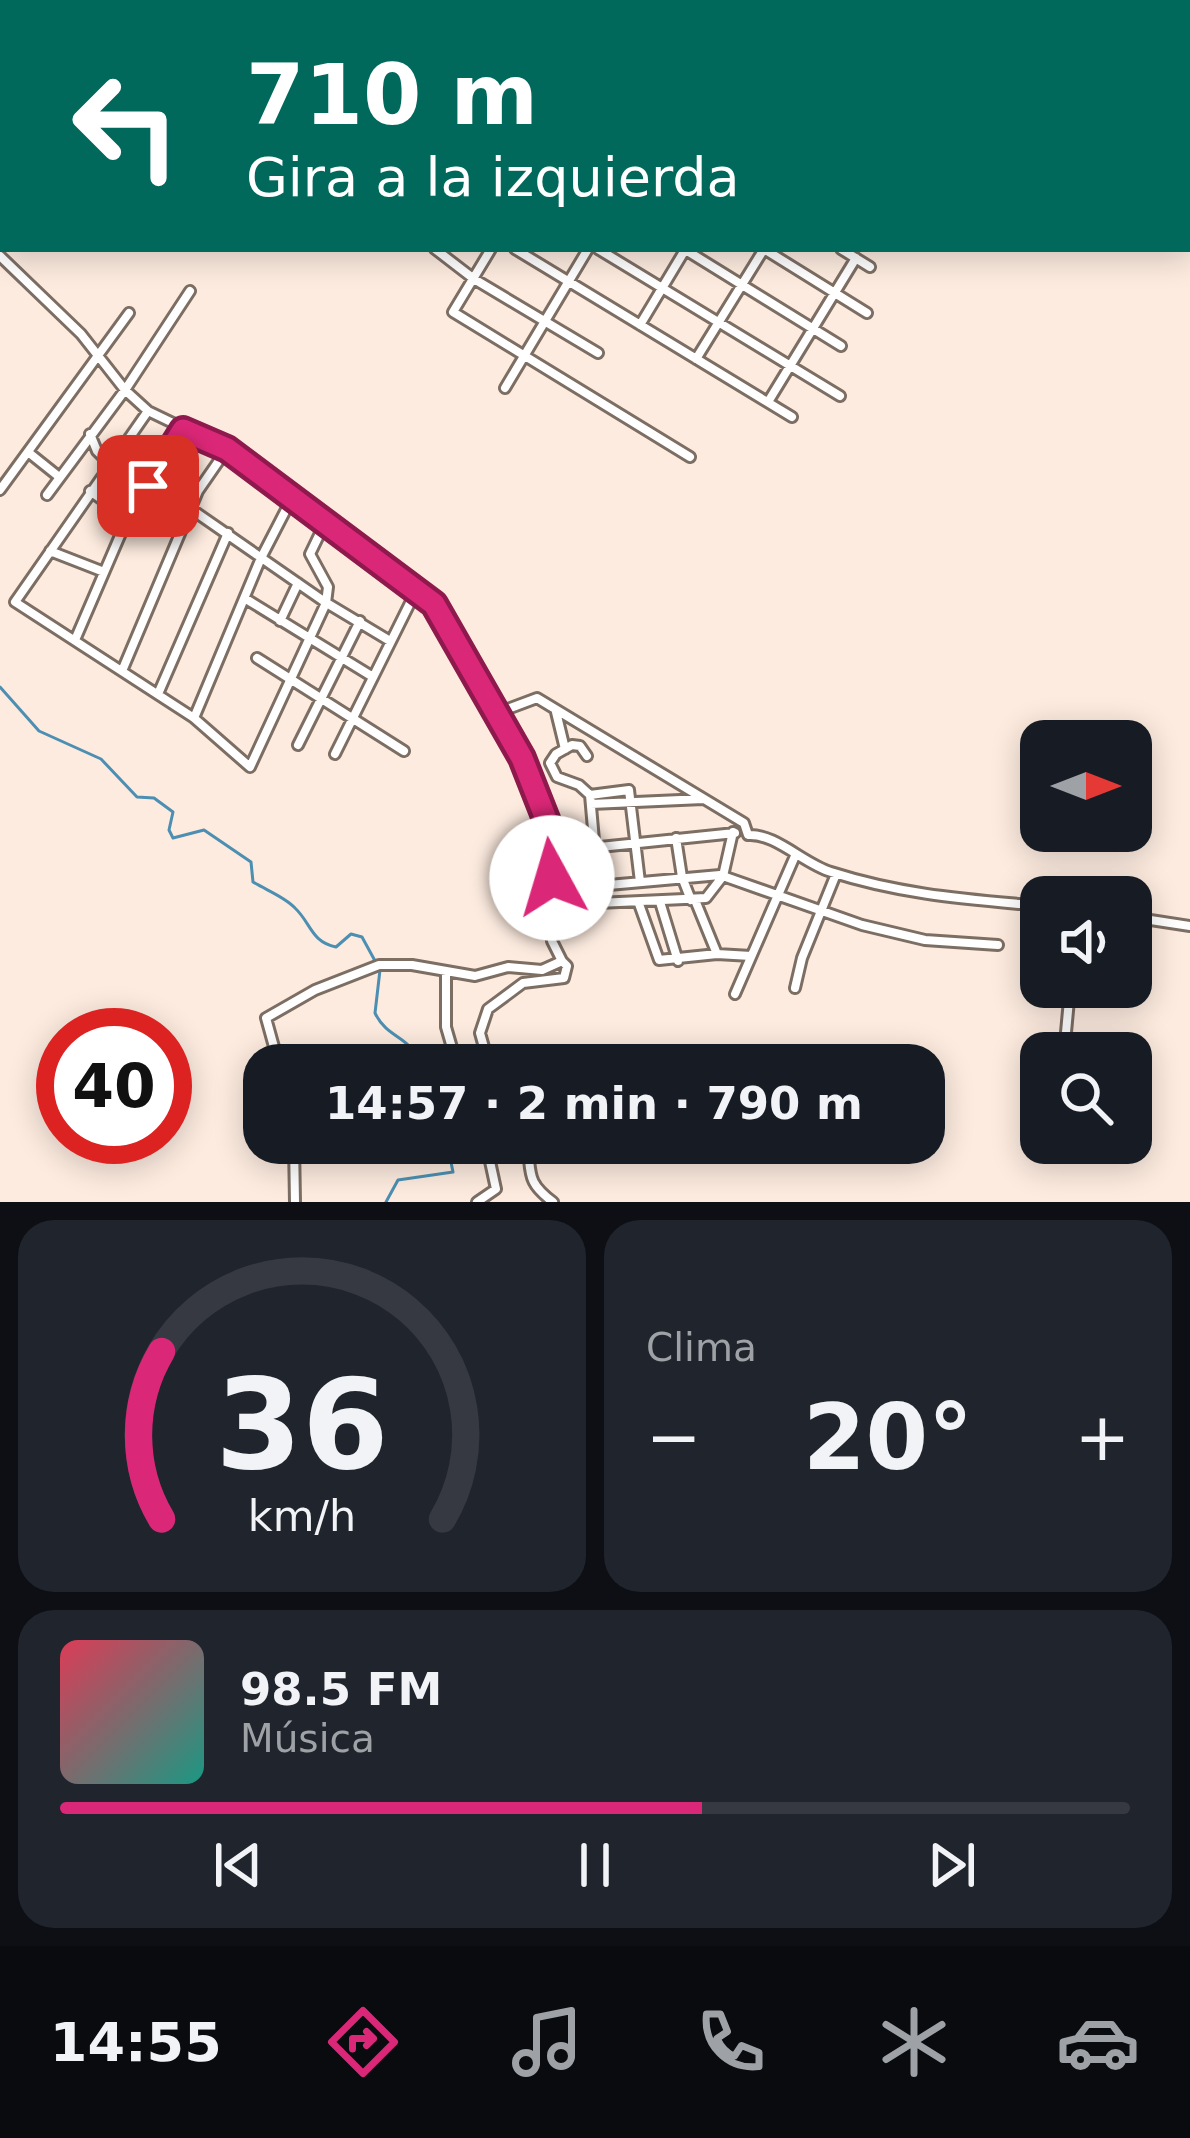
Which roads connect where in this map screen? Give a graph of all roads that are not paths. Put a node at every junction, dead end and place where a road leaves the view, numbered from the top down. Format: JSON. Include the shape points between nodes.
{"nodes":[{"id":1,"x":439,"y":252,"type":"edge"},
{"id":2,"x":489,"y":252,"type":"edge"},
{"id":3,"x":520,"y":252,"type":"edge"},
{"id":4,"x":586,"y":252,"type":"edge"},
{"id":5,"x":603,"y":252,"type":"edge"},
{"id":6,"x":683,"y":252,"type":"edge"},
{"id":7,"x":690,"y":252,"type":"edge"},
{"id":8,"x":762,"y":252,"type":"edge"},
{"id":9,"x":769,"y":252,"type":"edge"},
{"id":10,"x":846,"y":252,"type":"edge"},
{"id":11,"x":0,"y":256,"type":"edge"},
{"id":12,"x":856,"y":258,"type":"junction"},
{"id":13,"x":870,"y":268,"type":"dead end"},
{"id":14,"x":473,"y":279,"type":"junction"},
{"id":15,"x":569,"y":281,"type":"junction"},
{"id":16,"x":742,"y":285,"type":"junction"},
{"id":17,"x":662,"y":288,"type":"junction"},
{"id":18,"x":190,"y":291,"type":"dead end"},
{"id":19,"x":835,"y":293,"type":"junction"},
{"id":20,"x":130,"y":313,"type":"dead end"},
{"id":21,"x":868,"y":313,"type":"dead end"},
{"id":22,"x":545,"y":321,"type":"junction"},
{"id":23,"x":719,"y":322,"type":"junction"},
{"id":24,"x":640,"y":325,"type":"junction"},
{"id":25,"x":813,"y":328,"type":"junction"},
{"id":26,"x":841,"y":346,"type":"dead end"},
{"id":27,"x":598,"y":353,"type":"dead end"},
{"id":28,"x":99,"y":356,"type":"junction"},
{"id":29,"x":524,"y":356,"type":"junction"},
{"id":30,"x":696,"y":359,"type":"junction"},
{"id":31,"x":790,"y":366,"type":"junction"},
{"id":32,"x":505,"y":388,"type":"dead end"},
{"id":33,"x":125,"y":390,"type":"junction"},
{"id":34,"x":840,"y":396,"type":"dead end"},
{"id":35,"x":768,"y":402,"type":"junction"},
{"id":36,"x":148,"y":411,"type":"junction"},
{"id":37,"x":792,"y":417,"type":"dead end"},
{"id":38,"x":183,"y":430,"type":"junction"},
{"id":39,"x":90,"y":432,"type":"junction"},
{"id":40,"x":227,"y":449,"type":"junction"},
{"id":41,"x":28,"y":452,"type":"junction"},
{"id":42,"x":690,"y":457,"type":"dead end"},
{"id":43,"x":110,"y":464,"type":"junction"},
{"id":44,"x":58,"y":476,"type":"junction"},
{"id":45,"x":152,"y":482,"type":"junction"},
{"id":46,"x":0,"y":490,"type":"edge"},
{"id":47,"x":90,"y":491,"type":"junction"},
{"id":48,"x":47,"y":495,"type":"dead end"},
{"id":49,"x":292,"y":498,"type":"junction"},
{"id":50,"x":191,"y":507,"type":"junction"},
{"id":51,"x":128,"y":518,"type":"junction"},
{"id":52,"x":324,"y":525,"type":"junction"},
{"id":53,"x":228,"y":532,"type":"junction"},
{"id":54,"x":50,"y":551,"type":"junction"},
{"id":55,"x":261,"y":558,"type":"junction"},
{"id":56,"x":104,"y":572,"type":"junction"},
{"id":57,"x":298,"y":583,"type":"junction"},
{"id":58,"x":417,"y":589,"type":"junction"},
{"id":59,"x":246,"y":599,"type":"junction"},
{"id":60,"x":326,"y":602,"type":"junction"},
{"id":61,"x":280,"y":621,"type":"junction"},
{"id":62,"x":360,"y":621,"type":"junction"},
{"id":63,"x":75,"y":640,"type":"junction"},
{"id":64,"x":309,"y":640,"type":"junction"},
{"id":65,"x":390,"y":641,"type":"junction"},
{"id":66,"x":257,"y":658,"type":"dead end"},
{"id":67,"x":340,"y":658,"type":"junction"},
{"id":68,"x":122,"y":671,"type":"junction"},
{"id":69,"x":373,"y":677,"type":"junction"},
{"id":70,"x":290,"y":679,"type":"junction"},
{"id":71,"x":158,"y":694,"type":"junction"},
{"id":72,"x":321,"y":699,"type":"junction"},
{"id":73,"x":556,"y":710,"type":"junction"},
{"id":74,"x":497,"y":713,"type":"junction"},
{"id":75,"x":194,"y":718,"type":"junction"},
{"id":76,"x":354,"y":719,"type":"junction"},
{"id":77,"x":298,"y":745,"type":"dead end"},
{"id":78,"x":565,"y":749,"type":"junction"},
{"id":79,"x":404,"y":751,"type":"dead end"},
{"id":80,"x":335,"y":754,"type":"dead end"},
{"id":81,"x":587,"y":756,"type":"dead end"},
{"id":82,"x":705,"y":799,"type":"junction"},
{"id":83,"x":590,"y":800,"type":"junction"},
{"id":84,"x":631,"y":803,"type":"junction"},
{"id":85,"x":733,"y":832,"type":"junction"},
{"id":86,"x":748,"y":836,"type":"junction"},
{"id":87,"x":676,"y":838,"type":"junction"},
{"id":88,"x":636,"y":843,"type":"junction"},
{"id":89,"x":594,"y":845,"type":"junction"},
{"id":90,"x":552,"y":852,"type":"junction"},
{"id":91,"x":795,"y":856,"type":"junction"},
{"id":92,"x":836,"y":874,"type":"junction"},
{"id":93,"x":723,"y":875,"type":"junction"},
{"id":94,"x":682,"y":877,"type":"junction"},
{"id":95,"x":640,"y":882,"type":"junction"},
{"id":96,"x":598,"y":886,"type":"junction"},
{"id":97,"x":553,"y":890,"type":"junction"},
{"id":98,"x":777,"y":895,"type":"junction"},
{"id":99,"x":693,"y":900,"type":"junction"},
{"id":100,"x":660,"y":902,"type":"junction"},
{"id":101,"x":638,"y":904,"type":"junction"},
{"id":102,"x":1020,"y":904,"type":"edge"},
{"id":103,"x":554,"y":905,"type":"junction"},
{"id":104,"x":820,"y":913,"type":"junction"},
{"id":105,"x":1152,"y":920,"type":"edge"},
{"id":106,"x":1190,"y":926,"type":"edge"},
{"id":107,"x":998,"y":945,"type":"dead end"},
{"id":108,"x":717,"y":954,"type":"junction"},
{"id":109,"x":751,"y":956,"type":"junction"},
{"id":110,"x":562,"y":961,"type":"junction"},
{"id":111,"x":678,"y":961,"type":"junction"},
{"id":112,"x":446,"y":973,"type":"junction"},
{"id":113,"x":795,"y":988,"type":"dead end"},
{"id":114,"x":735,"y":994,"type":"dead end"},
{"id":115,"x":273,"y":1044,"type":"edge"},
{"id":116,"x":451,"y":1044,"type":"edge"},
{"id":117,"x":483,"y":1044,"type":"edge"},
{"id":118,"x":294,"y":1164,"type":"edge"},
{"id":119,"x":491,"y":1164,"type":"edge"},
{"id":120,"x":530,"y":1164,"type":"edge"},
{"id":121,"x":295,"y":1202,"type":"edge"},
{"id":122,"x":477,"y":1202,"type":"edge"},
{"id":123,"x":553,"y":1202,"type":"edge"}],
"edges":[{"from":1,"to":14,"type":"street"},
{"from":2,"to":14,"type":"street"},
{"from":3,"to":15,"type":"street"},
{"from":4,"to":15,"type":"street"},
{"from":5,"to":17,"type":"street"},
{"from":6,"to":17,"type":"street"},
{"from":7,"to":16,"type":"street"},
{"from":8,"to":16,"type":"street"},
{"from":9,"to":19,"type":"street"},
{"from":10,"to":12,"type":"street"},
{"from":11,"to":28,"type":"street"},
{"from":12,"to":13,"type":"street"},
{"from":12,"to":19,"type":"street"},
{"from":14,"to":22,"type":"street"},
{"from":14,"to":29,"type":"street","via":[[453,312]]},
{"from":15,"to":22,"type":"street"},
{"from":15,"to":24,"type":"street"},
{"from":16,"to":23,"type":"street"},
{"from":16,"to":25,"type":"street"},
{"from":17,"to":23,"type":"street"},
{"from":17,"to":24,"type":"street"},
{"from":18,"to":33,"type":"street"},
{"from":19,"to":21,"type":"street"},
{"from":19,"to":25,"type":"street"},
{"from":20,"to":28,"type":"street"},
{"from":22,"to":27,"type":"street"},
{"from":22,"to":29,"type":"street"},
{"from":23,"to":30,"type":"street"},
{"from":23,"to":31,"type":"street"},
{"from":24,"to":30,"type":"street"},
{"from":25,"to":26,"type":"street"},
{"from":25,"to":31,"type":"street"},
{"from":28,"to":33,"type":"street"},
{"from":28,"to":41,"type":"street"},
{"from":29,"to":32,"type":"street"},
{"from":29,"to":42,"type":"street"},
{"from":30,"to":35,"type":"street"},
{"from":31,"to":34,"type":"street"},
{"from":31,"to":35,"type":"street"},
{"from":33,"to":36,"type":"street"},
{"from":33,"to":39,"type":"street"},
{"from":35,"to":37,"type":"street"},
{"from":36,"to":38,"type":"street"},
{"from":36,"to":43,"type":"street"},
{"from":38,"to":40,"type":"street"},
{"from":38,"to":45,"type":"street"},
{"from":39,"to":43,"type":"street"},
{"from":39,"to":44,"type":"street"},
{"from":40,"to":49,"type":"street"},
{"from":40,"to":50,"type":"street"},
{"from":41,"to":44,"type":"street"},
{"from":41,"to":46,"type":"street"},
{"from":43,"to":47,"type":"street"},
{"from":44,"to":48,"type":"street"},
{"from":45,"to":50,"type":"street"},
{"from":45,"to":51,"type":"street"},
{"from":47,"to":51,"type":"street"},
{"from":47,"to":54,"type":"street"},
{"from":49,"to":52,"type":"street"},
{"from":49,"to":55,"type":"street"},
{"from":50,"to":53,"type":"street"},
{"from":50,"to":68,"type":"street"},
{"from":51,"to":56,"type":"street"},
{"from":52,"to":58,"type":"street"},
{"from":52,"to":60,"type":"street","via":[[310,554],[328,586]]},
{"from":53,"to":55,"type":"street"},
{"from":53,"to":71,"type":"street"},
{"from":54,"to":56,"type":"street"},
{"from":54,"to":63,"type":"street","via":[[15,602]]},
{"from":55,"to":57,"type":"street"},
{"from":55,"to":59,"type":"street"},
{"from":56,"to":63,"type":"street"},
{"from":57,"to":60,"type":"street"},
{"from":57,"to":61,"type":"street"},
{"from":58,"to":65,"type":"street"},
{"from":58,"to":74,"type":"street","via":[[434,604]]},
{"from":59,"to":61,"type":"street"},
{"from":59,"to":75,"type":"street"},
{"from":60,"to":62,"type":"street"},
{"from":60,"to":64,"type":"street"},
{"from":61,"to":64,"type":"street"},
{"from":62,"to":65,"type":"street"},
{"from":62,"to":67,"type":"street"},
{"from":63,"to":68,"type":"street"},
{"from":64,"to":67,"type":"street"},
{"from":64,"to":70,"type":"street"},
{"from":65,"to":69,"type":"street"},
{"from":66,"to":70,"type":"street"},
{"from":67,"to":69,"type":"street"},
{"from":67,"to":72,"type":"street"},
{"from":68,"to":71,"type":"street"},
{"from":69,"to":76,"type":"street"},
{"from":70,"to":72,"type":"street"},
{"from":70,"to":75,"type":"street","via":[[250,767]]},
{"from":71,"to":75,"type":"street"},
{"from":72,"to":76,"type":"street"},
{"from":72,"to":77,"type":"street"},
{"from":73,"to":74,"type":"street","via":[[537,698]]},
{"from":73,"to":78,"type":"street"},
{"from":73,"to":82,"type":"street"},
{"from":74,"to":90,"type":"street","via":[[522,758]]},
{"from":76,"to":79,"type":"street"},
{"from":76,"to":80,"type":"street"},
{"from":78,"to":81,"type":"street","via":[[578,745]]},
{"from":78,"to":83,"type":"street","via":[[551,759],[552,771]]},
{"from":82,"to":84,"type":"street"},
{"from":82,"to":86,"type":"street","via":[[744,823]]},
{"from":83,"to":84,"type":"street","via":[[629,790]]},
{"from":83,"to":89,"type":"street"},
{"from":84,"to":88,"type":"street"},
{"from":85,"to":86,"type":"street"},
{"from":85,"to":87,"type":"street"},
{"from":85,"to":93,"type":"street"},
{"from":86,"to":91,"type":"street","via":[[761,834]]},
{"from":87,"to":88,"type":"street"},
{"from":87,"to":94,"type":"street"},
{"from":88,"to":89,"type":"street"},
{"from":88,"to":95,"type":"street"},
{"from":89,"to":90,"type":"street"},
{"from":89,"to":96,"type":"street"},
{"from":90,"to":97,"type":"street"},
{"from":91,"to":92,"type":"street"},
{"from":91,"to":98,"type":"street"},
{"from":92,"to":102,"type":"street","via":[[908,894]]},
{"from":92,"to":104,"type":"street"},
{"from":93,"to":94,"type":"street"},
{"from":93,"to":98,"type":"street"},
{"from":93,"to":99,"type":"street","via":[[713,893]]},
{"from":94,"to":95,"type":"street"},
{"from":94,"to":99,"type":"street"},
{"from":95,"to":96,"type":"street"},
{"from":96,"to":97,"type":"street"},
{"from":97,"to":103,"type":"street"},
{"from":98,"to":104,"type":"street"},
{"from":98,"to":109,"type":"street"},
{"from":99,"to":100,"type":"street"},
{"from":99,"to":108,"type":"street"},
{"from":100,"to":101,"type":"street"},
{"from":100,"to":111,"type":"street"},
{"from":101,"to":103,"type":"street"},
{"from":101,"to":111,"type":"street","via":[[657,959]]},
{"from":103,"to":110,"type":"street","via":[[552,941]]},
{"from":104,"to":107,"type":"street","via":[[926,940]]},
{"from":104,"to":113,"type":"street"},
{"from":105,"to":106,"type":"street"},
{"from":108,"to":109,"type":"street"},
{"from":108,"to":111,"type":"street"},
{"from":109,"to":114,"type":"street"},
{"from":110,"to":112,"type":"street","via":[[542,970]]},
{"from":110,"to":117,"type":"street","via":[[563,978],[523,983],[488,1010]]},
{"from":112,"to":115,"type":"street","via":[[376,966],[315,990],[266,1018]]},
{"from":112,"to":116,"type":"street"},
{"from":118,"to":121,"type":"street"},
{"from":119,"to":122,"type":"street","via":[[496,1189]]},
{"from":120,"to":123,"type":"street","via":[[532,1183]]}]}
